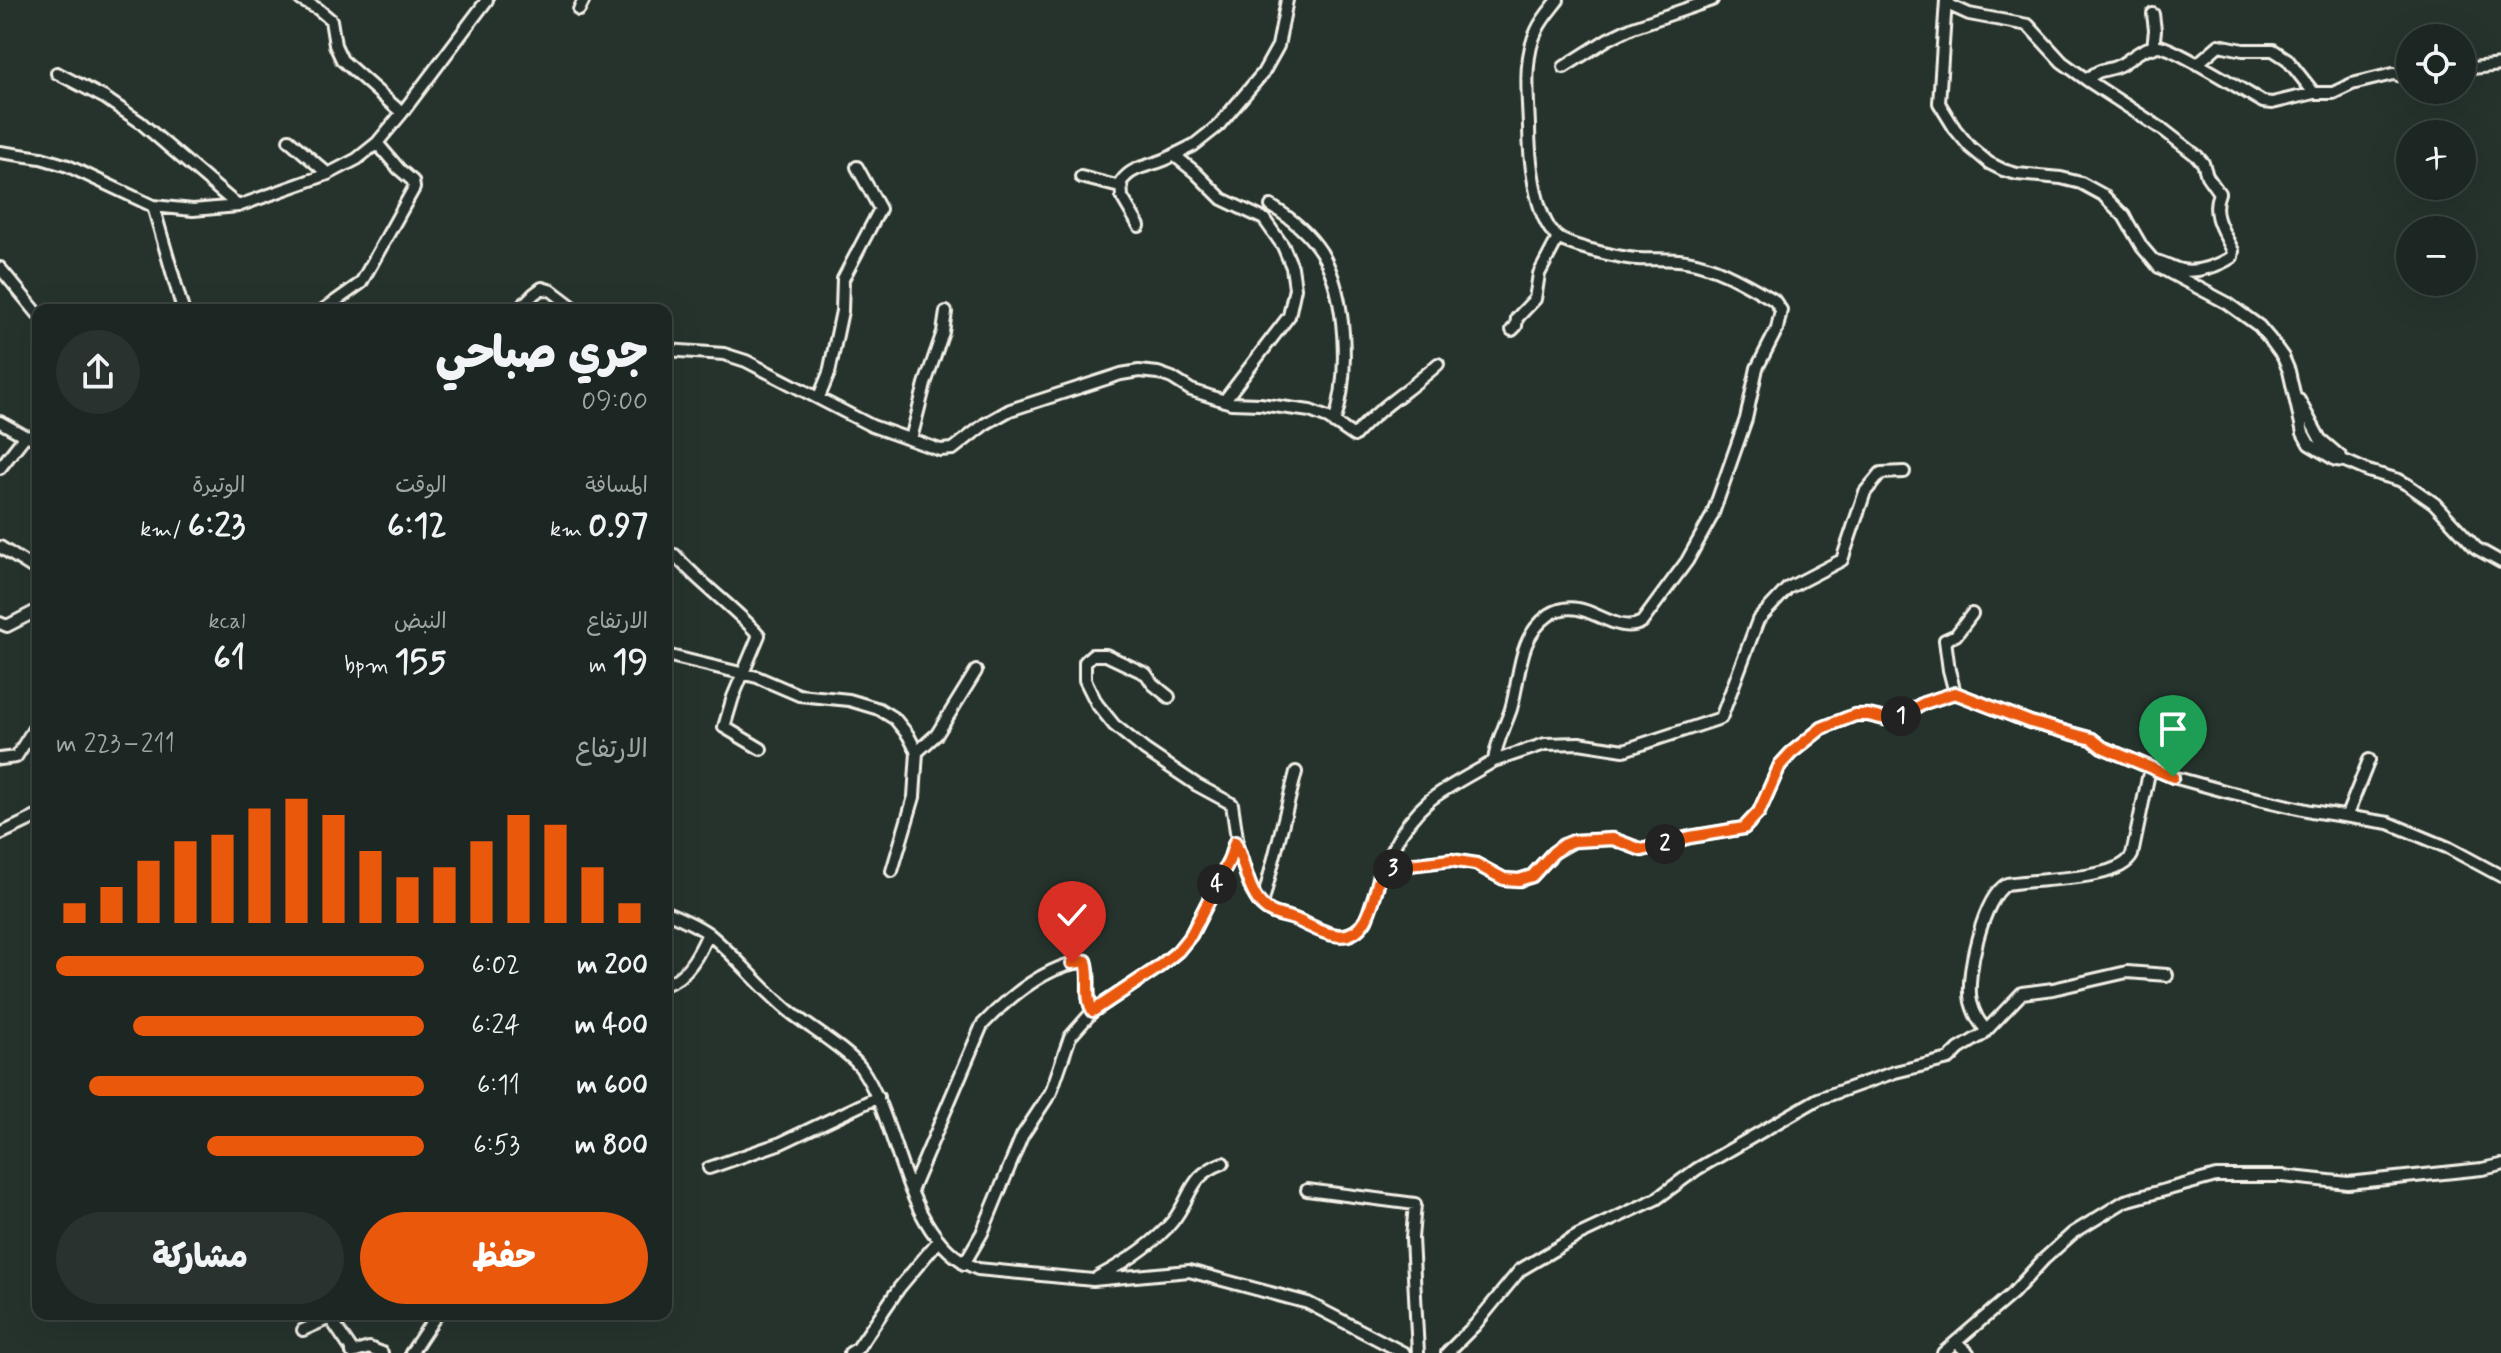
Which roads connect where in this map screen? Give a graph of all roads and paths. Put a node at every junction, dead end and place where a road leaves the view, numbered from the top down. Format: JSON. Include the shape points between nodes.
{"nodes":[{"id":1,"x":301,"y":0,"type":"edge"},
{"id":2,"x":487,"y":0,"type":"edge"},
{"id":3,"x":1287,"y":0,"type":"edge"},
{"id":4,"x":1558,"y":0,"type":"edge"},
{"id":5,"x":1712,"y":0,"type":"edge"},
{"id":6,"x":1948,"y":1,"type":"edge"},
{"id":7,"x":2153,"y":14,"type":"dead end"},
{"id":8,"x":2153,"y":48,"type":"junction"},
{"id":9,"x":2197,"y":64,"type":"junction"},
{"id":10,"x":2501,"y":65,"type":"edge"},
{"id":11,"x":1564,"y":67,"type":"dead end"},
{"id":12,"x":2476,"y":68,"type":"edge"},
{"id":13,"x":57,"y":73,"type":"dead end"},
{"id":14,"x":2396,"y":75,"type":"edge"},
{"id":15,"x":2087,"y":80,"type":"junction"},
{"id":16,"x":2314,"y":93,"type":"junction"},
{"id":17,"x":402,"y":113,"type":"junction"},
{"id":18,"x":289,"y":140,"type":"dead end"},
{"id":19,"x":377,"y":143,"type":"junction"},
{"id":20,"x":0,"y":152,"type":"edge"},
{"id":21,"x":1174,"y":155,"type":"junction"},
{"id":22,"x":857,"y":167,"type":"dead end"},
{"id":23,"x":328,"y":174,"type":"junction"},
{"id":24,"x":1081,"y":177,"type":"dead end"},
{"id":25,"x":1120,"y":187,"type":"junction"},
{"id":26,"x":153,"y":206,"type":"junction"},
{"id":27,"x":238,"y":206,"type":"junction"},
{"id":28,"x":1271,"y":206,"type":"dead end"},
{"id":29,"x":1139,"y":226,"type":"dead end"},
{"id":30,"x":1558,"y":238,"type":"junction"},
{"id":31,"x":2152,"y":260,"type":"junction"},
{"id":32,"x":0,"y":268,"type":"edge"},
{"id":33,"x":181,"y":304,"type":"edge"},
{"id":34,"x":331,"y":304,"type":"edge"},
{"id":35,"x":524,"y":304,"type":"edge"},
{"id":36,"x":569,"y":304,"type":"edge"},
{"id":37,"x":32,"y":307,"type":"edge"},
{"id":38,"x":946,"y":312,"type":"dead end"},
{"id":39,"x":1512,"y":330,"type":"dead end"},
{"id":40,"x":672,"y":350,"type":"edge"},
{"id":41,"x":1438,"y":364,"type":"dead end"},
{"id":42,"x":819,"y":397,"type":"junction"},
{"id":43,"x":1224,"y":401,"type":"junction"},
{"id":44,"x":0,"y":422,"type":"edge"},
{"id":45,"x":1334,"y":423,"type":"junction"},
{"id":46,"x":25,"y":436,"type":"junction"},
{"id":47,"x":32,"y":437,"type":"edge"},
{"id":48,"x":911,"y":439,"type":"junction"},
{"id":49,"x":0,"y":468,"type":"edge"},
{"id":50,"x":1904,"y":472,"type":"dead end"},
{"id":51,"x":0,"y":547,"type":"edge"},
{"id":52,"x":675,"y":555,"type":"dead end"},
{"id":53,"x":2501,"y":562,"type":"edge"},
{"id":54,"x":32,"y":567,"type":"edge"},
{"id":55,"x":32,"y":613,"type":"edge"},
{"id":56,"x":1972,"y":614,"type":"dead end"},
{"id":57,"x":0,"y":623,"type":"edge"},
{"id":58,"x":672,"y":656,"type":"edge"},
{"id":59,"x":976,"y":671,"type":"dead end"},
{"id":60,"x":744,"y":674,"type":"junction"},
{"id":61,"x":1955,"y":693,"type":"junction"},
{"id":62,"x":1169,"y":697,"type":"dead end"},
{"id":63,"x":32,"y":732,"type":"edge"},
{"id":64,"x":761,"y":749,"type":"dead end"},
{"id":65,"x":917,"y":752,"type":"junction"},
{"id":66,"x":0,"y":759,"type":"edge"},
{"id":67,"x":2369,"y":760,"type":"dead end"},
{"id":68,"x":1494,"y":761,"type":"junction"},
{"id":69,"x":2150,"y":768,"type":"junction"},
{"id":70,"x":1296,"y":772,"type":"dead end"},
{"id":71,"x":2347,"y":815,"type":"junction"},
{"id":72,"x":32,"y":819,"type":"edge"},
{"id":73,"x":0,"y":834,"type":"edge"},
{"id":74,"x":1235,"y":842,"type":"junction"},
{"id":75,"x":892,"y":871,"type":"dead end"},
{"id":76,"x":1380,"y":874,"type":"junction"},
{"id":77,"x":2501,"y":876,"type":"edge"},
{"id":78,"x":1262,"y":905,"type":"junction"},
{"id":79,"x":672,"y":915,"type":"edge"},
{"id":80,"x":708,"y":933,"type":"junction"},
{"id":81,"x":2167,"y":975,"type":"dead end"},
{"id":82,"x":672,"y":982,"type":"edge"},
{"id":83,"x":1093,"y":1011,"type":"junction"},
{"id":84,"x":1986,"y":1029,"type":"junction"},
{"id":85,"x":878,"y":1097,"type":"junction"},
{"id":86,"x":1223,"y":1163,"type":"dead end"},
{"id":87,"x":2501,"y":1165,"type":"edge"},
{"id":88,"x":709,"y":1168,"type":"dead end"},
{"id":89,"x":1307,"y":1190,"type":"dead end"},
{"id":90,"x":911,"y":1191,"type":"junction"},
{"id":91,"x":939,"y":1240,"type":"junction"},
{"id":92,"x":964,"y":1264,"type":"junction"},
{"id":93,"x":1093,"y":1280,"type":"junction"},
{"id":94,"x":326,"y":1320,"type":"edge"},
{"id":95,"x":331,"y":1320,"type":"edge"},
{"id":96,"x":433,"y":1320,"type":"edge"},
{"id":97,"x":303,"y":1330,"type":"dead end"},
{"id":98,"x":1957,"y":1343,"type":"junction"},
{"id":99,"x":353,"y":1353,"type":"edge"},
{"id":100,"x":382,"y":1353,"type":"edge"},
{"id":101,"x":411,"y":1353,"type":"edge"},
{"id":102,"x":850,"y":1353,"type":"edge"},
{"id":103,"x":1404,"y":1353,"type":"edge"},
{"id":104,"x":1418,"y":1353,"type":"edge"},
{"id":105,"x":1447,"y":1353,"type":"edge"},
{"id":106,"x":1943,"y":1353,"type":"edge"},
{"id":107,"x":1968,"y":1353,"type":"edge"}],
"edges":[{"from":1,"to":17,"type":"street","via":[[331,20],[342,60]]},
{"from":2,"to":17,"type":"street"},
{"from":3,"to":21,"type":"street","via":[[1278,46],[1263,73],[1218,126]]},
{"from":4,"to":30,"type":"street","via":[[1536,31],[1528,87],[1533,175],[1543,213]]},
{"from":5,"to":11,"type":"street","via":[[1633,27]]},
{"from":6,"to":15,"type":"street","via":[[1969,14],[2028,25]]},
{"from":6,"to":31,"type":"street","via":[[1939,103],[1955,129],[2003,170],[2094,188],[2124,216]]},
{"from":7,"to":8,"type":"street"},
{"from":8,"to":9,"type":"street","via":[[2165,48]]},
{"from":8,"to":15,"type":"street","via":[[2097,70]]},
{"from":9,"to":16,"type":"street","via":[[2263,102]]},
{"from":9,"to":16,"type":"street","via":[[2219,45],[2273,50]]},
{"from":10,"to":12,"type":"street"},
{"from":13,"to":27,"type":"street","via":[[140,122]]},
{"from":14,"to":16,"type":"street","via":[[2333,93]]},
{"from":15,"to":31,"type":"street","via":[[2197,156],[2219,193],[2214,205],[2232,257],[2195,271]]},
{"from":17,"to":19,"type":"street"},
{"from":18,"to":23,"type":"street"},
{"from":19,"to":23,"type":"street"},
{"from":19,"to":34,"type":"street","via":[[414,188],[361,283]]},
{"from":20,"to":26,"type":"street","via":[[68,166]]},
{"from":21,"to":25,"type":"street","via":[[1130,172]]},
{"from":21,"to":43,"type":"street","via":[[1222,199],[1264,219],[1292,267],[1289,316]]},
{"from":22,"to":42,"type":"street","via":[[880,209],[843,279],[842,311]]},
{"from":23,"to":27,"type":"street"},
{"from":24,"to":25,"type":"street"},
{"from":25,"to":29,"type":"street"},
{"from":26,"to":27,"type":"street"},
{"from":26,"to":33,"type":"street"},
{"from":28,"to":45,"type":"street","via":[[1307,234],[1322,254],[1334,288],[1344,349]]},
{"from":30,"to":39,"type":"street","via":[[1539,274],[1535,299]]},
{"from":30,"to":68,"type":"street","via":[[1626,257],[1710,267],[1774,300],[1781,317],[1757,368],[1746,419],[1712,516],[1687,561],[1636,625],[1566,608],[1533,630],[1523,649]]},
{"from":31,"to":53,"type":"street","via":[[2259,326],[2283,357],[2309,444],[2336,460],[2399,480],[2448,516],[2476,548]]},
{"from":32,"to":37,"type":"street"},
{"from":35,"to":36,"type":"street","via":[[542,288]]},
{"from":38,"to":48,"type":"street"},
{"from":40,"to":42,"type":"street","via":[[724,354]]},
{"from":41,"to":45,"type":"street","via":[[1354,436]]},
{"from":42,"to":48,"type":"street","via":[[872,426]]},
{"from":43,"to":45,"type":"street","via":[[1310,411]]},
{"from":43,"to":48,"type":"street","via":[[1158,373],[1139,371],[1010,410],[953,449]]},
{"from":44,"to":46,"type":"street"},
{"from":46,"to":47,"type":"street"},
{"from":46,"to":49,"type":"street"},
{"from":50,"to":68,"type":"street","via":[[1881,473],[1865,492],[1842,560],[1788,588],[1758,620],[1721,718],[1624,750],[1545,744]]},
{"from":51,"to":54,"type":"street"},
{"from":52,"to":60,"type":"street","via":[[759,635]]},
{"from":55,"to":57,"type":"street","via":[[7,626]]},
{"from":56,"to":61,"type":"street","via":[[1956,635],[1945,640]]},
{"from":58,"to":60,"type":"street"},
{"from":59,"to":65,"type":"street","via":[[937,734]]},
{"from":60,"to":64,"type":"street","via":[[724,727]]},
{"from":60,"to":65,"type":"street","via":[[799,695],[879,709],[895,719]]},
{"from":61,"to":69,"type":"street","via":[[2092,739]]},
{"from":61,"to":76,"type":"street","via":[[1898,718],[1855,715],[1822,728],[1780,765],[1759,812],[1744,828],[1642,850],[1613,839],[1574,841],[1553,853],[1532,876],[1519,880],[1451,860]]},
{"from":62,"to":74,"type":"street","via":[[1146,674],[1106,655],[1092,655],[1085,662],[1089,692],[1114,725],[1232,804]]},
{"from":63,"to":66,"type":"street","via":[[16,757]]},
{"from":65,"to":75,"type":"street","via":[[914,797]]},
{"from":67,"to":71,"type":"street"},
{"from":68,"to":76,"type":"street","via":[[1431,800],[1393,846]]},
{"from":69,"to":71,"type":"street","via":[[2228,792]]},
{"from":69,"to":84,"type":"street","via":[[2127,864],[2075,877],[2007,884],[1996,895],[1976,946],[1970,985],[1978,1022]]},
{"from":70,"to":78,"type":"street"},
{"from":71,"to":77,"type":"street","via":[[2430,839]]},
{"from":72,"to":73,"type":"street"},
{"from":74,"to":78,"type":"street"},
{"from":74,"to":83,"type":"street","via":[[1191,935],[1178,951]]},
{"from":76,"to":78,"type":"street","via":[[1366,920],[1346,936],[1277,915]]},
{"from":79,"to":80,"type":"street"},
{"from":80,"to":82,"type":"street","via":[[698,955]]},
{"from":80,"to":85,"type":"street","via":[[788,1010],[859,1065]]},
{"from":81,"to":84,"type":"street","via":[[2127,972],[2022,993]]},
{"from":83,"to":90,"type":"street","via":[[1086,961],[1029,984],[1001,1005],[982,1025]]},
{"from":83,"to":92,"type":"street","via":[[1070,1037],[1051,1092],[1022,1136]]},
{"from":84,"to":105,"type":"street","via":[[1949,1059],[1818,1099],[1656,1199],[1539,1257],[1520,1270]]},
{"from":85,"to":88,"type":"street","via":[[781,1143]]},
{"from":85,"to":90,"type":"street"},
{"from":86,"to":93,"type":"street","via":[[1196,1179],[1160,1234]]},
{"from":87,"to":98,"type":"street","via":[[2348,1183],[2216,1176],[2125,1201],[2073,1233]]},
{"from":89,"to":104,"type":"street","via":[[1415,1204]]},
{"from":90,"to":91,"type":"street"},
{"from":91,"to":92,"type":"street"},
{"from":91,"to":102,"type":"street"},
{"from":92,"to":93,"type":"street"},
{"from":93,"to":103,"type":"street","via":[[1189,1271],[1308,1303]]},
{"from":94,"to":97,"type":"street"},
{"from":95,"to":99,"type":"street"},
{"from":96,"to":101,"type":"street"},
{"from":98,"to":106,"type":"street"},
{"from":98,"to":107,"type":"street"},
{"from":99,"to":100,"type":"street","via":[[369,1348]]}]}
